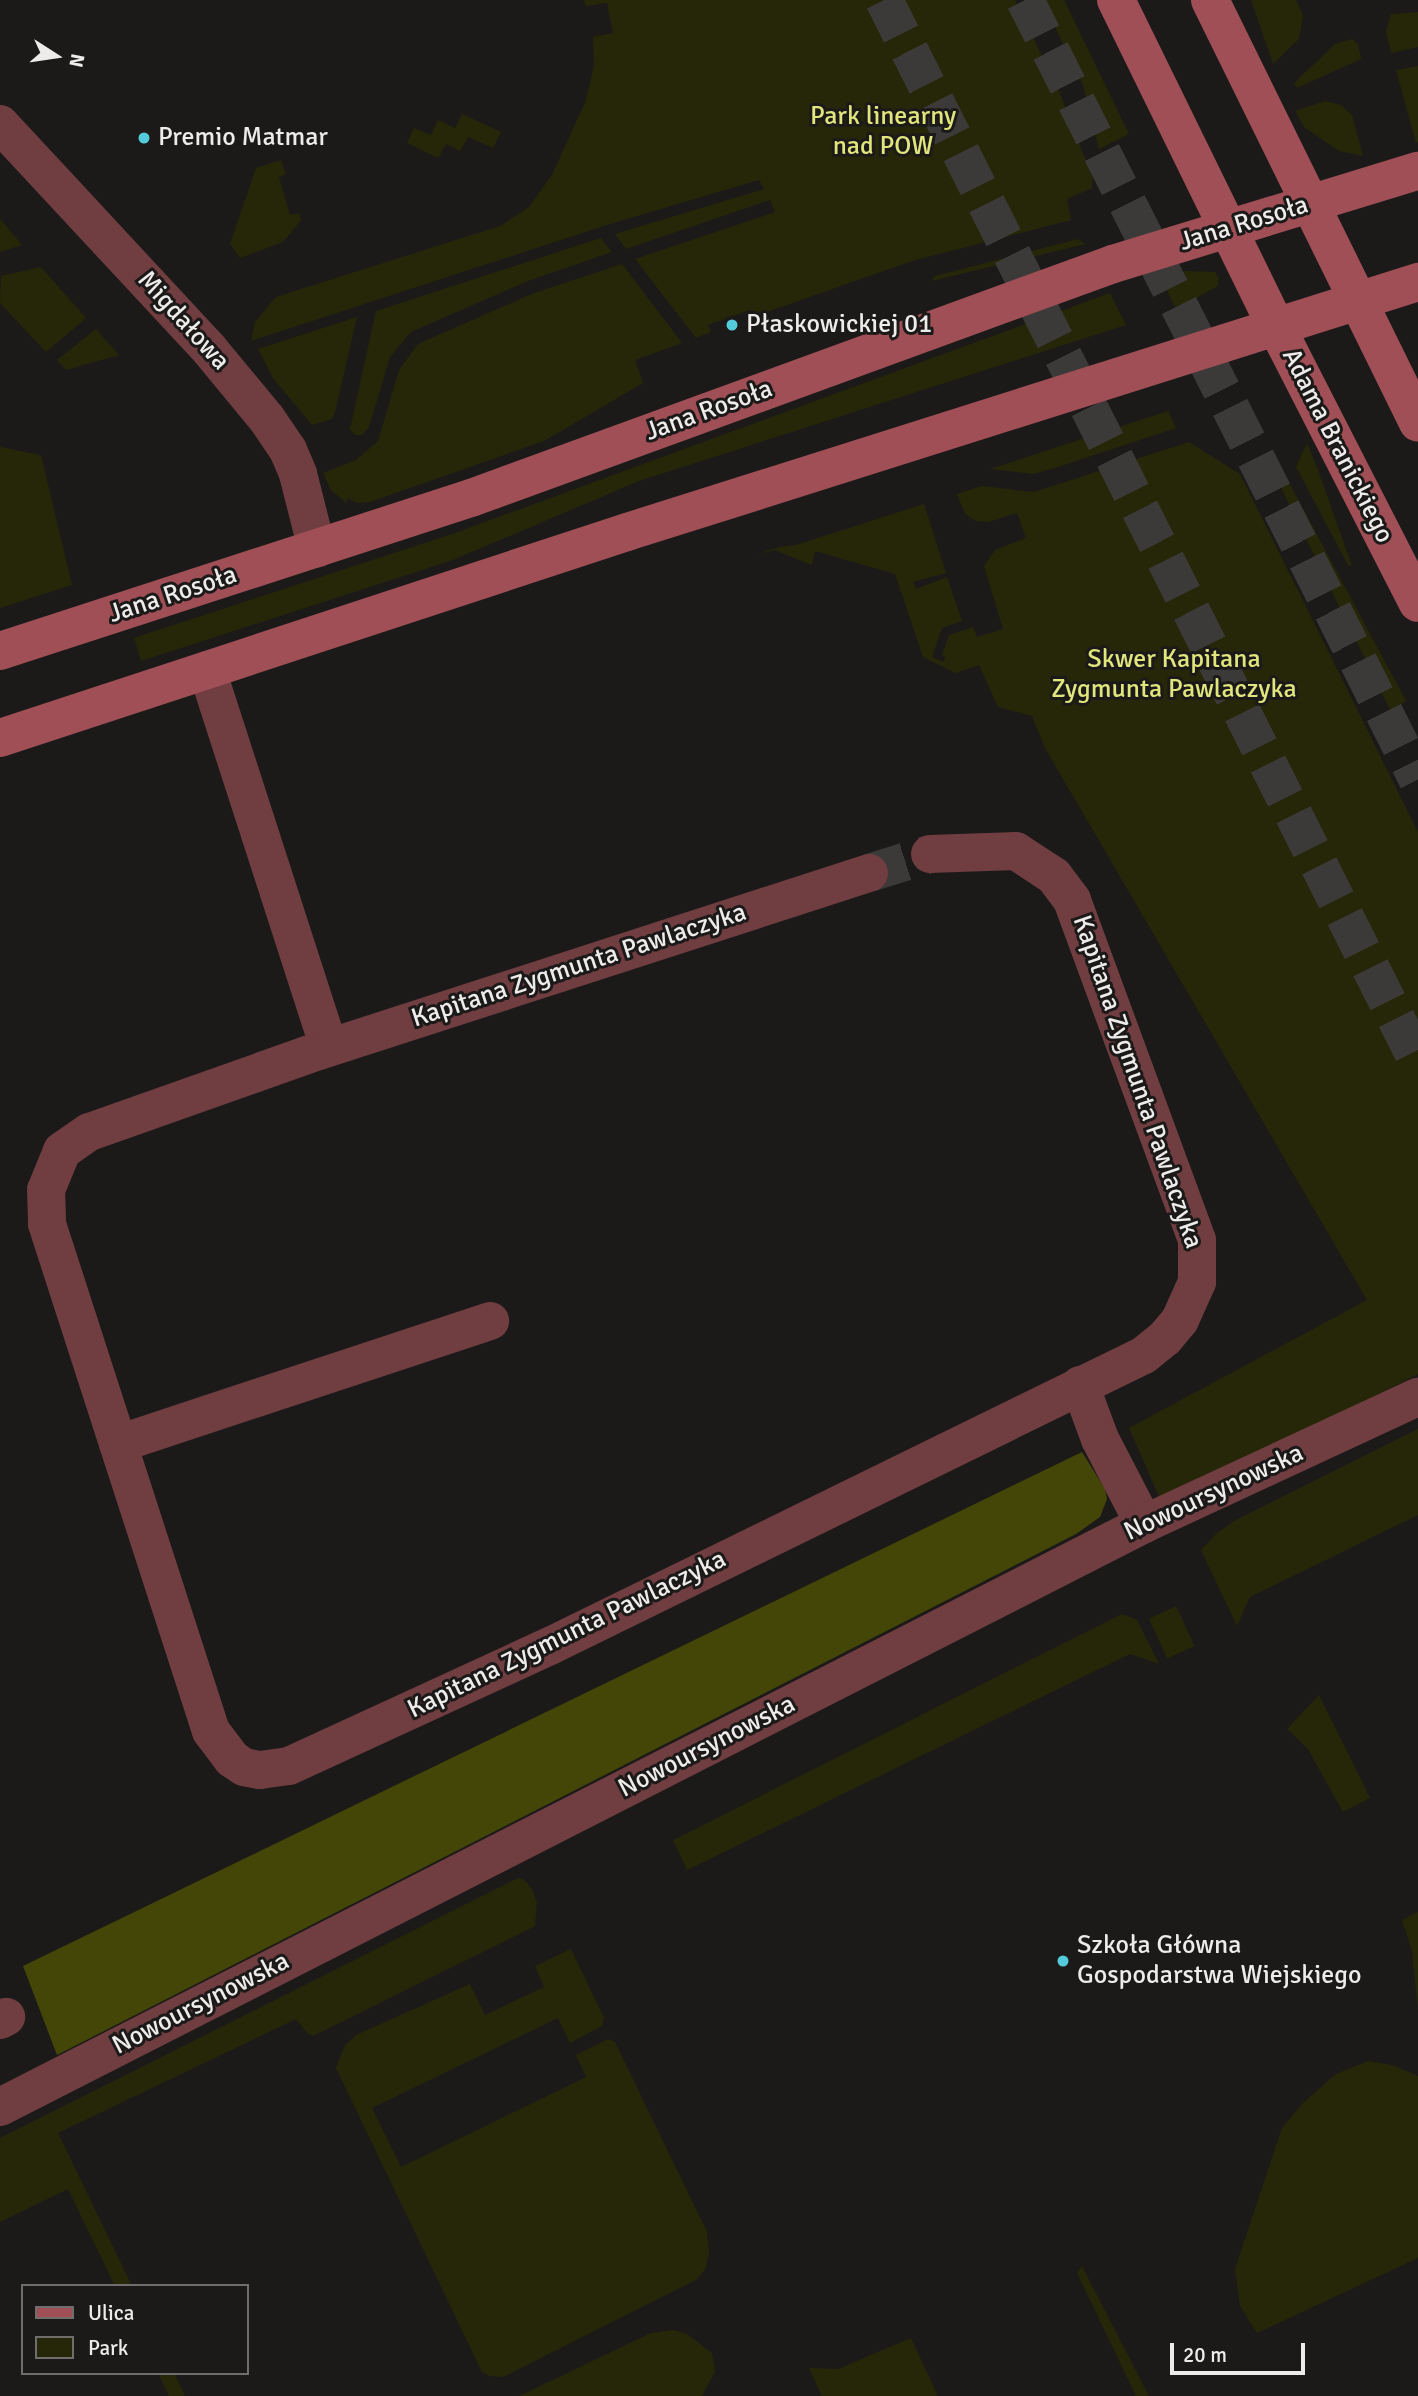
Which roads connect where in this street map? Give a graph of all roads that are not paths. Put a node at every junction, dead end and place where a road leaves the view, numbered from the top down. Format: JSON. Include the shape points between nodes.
{"nodes":[{"id":1,"x":1116,"y":0,"type":"edge"},
{"id":2,"x":1210,"y":0,"type":"edge"},
{"id":3,"x":0,"y":124,"type":"edge"},
{"id":4,"x":1418,"y":171,"type":"edge"},
{"id":5,"x":1310,"y":204,"type":"junction"},
{"id":6,"x":1228,"y":229,"type":"junction"},
{"id":7,"x":1418,"y":282,"type":"edge"},
{"id":8,"x":1356,"y":300,"type":"junction"},
{"id":9,"x":1276,"y":326,"type":"junction"},
{"id":10,"x":1418,"y":423,"type":"edge"},
{"id":11,"x":317,"y":549,"type":"junction"},
{"id":12,"x":1418,"y":603,"type":"edge"},
{"id":13,"x":0,"y":651,"type":"edge"},
{"id":14,"x":207,"y":670,"type":"junction"},
{"id":15,"x":0,"y":738,"type":"edge"},
{"id":16,"x":930,"y":854,"type":"tunnel mouth"},
{"id":17,"x":869,"y":873,"type":"tunnel mouth"},
{"id":18,"x":329,"y":1047,"type":"junction"},
{"id":19,"x":490,"y":1321,"type":"dead end"},
{"id":20,"x":1080,"y":1385,"type":"junction"},
{"id":21,"x":1418,"y":1397,"type":"edge"},
{"id":22,"x":118,"y":1444,"type":"junction"},
{"id":23,"x":1144,"y":1524,"type":"junction"},
{"id":24,"x":0,"y":2107,"type":"edge"}],
"edges":[{"from":1,"to":6,"type":"street","name":"Adama Branickiego"},
{"from":2,"to":5,"type":"street"},
{"from":3,"to":11,"type":"street","name":"Migdałowa","via":[[209,349],[267,419],[298,474]]},
{"from":4,"to":5,"type":"street","name":"Jana Rosoła"},
{"from":5,"to":6,"type":"street","name":"Jana Rosoła"},
{"from":5,"to":8,"type":"street"},
{"from":6,"to":9,"type":"street","name":"Adama Branickiego"},
{"from":6,"to":11,"type":"street","name":"Jana Rosoła","via":[[1113,264],[515,482]]},
{"from":7,"to":8,"type":"street"},
{"from":8,"to":9,"type":"street"},
{"from":8,"to":10,"type":"street"},
{"from":9,"to":12,"type":"street","name":"Adama Branickiego"},
{"from":9,"to":14,"type":"street"},
{"from":11,"to":13,"type":"street","name":"Jana Rosoła"},
{"from":14,"to":15,"type":"street"},
{"from":14,"to":18,"type":"street"},
{"from":16,"to":20,"type":"street","name":"Kapitana Zygmunta Pawlaczyka","via":[[1016,851],[1054,876],[1072,900],[1197,1240],[1197,1282],[1185,1311],[1166,1338],[1143,1355]]},
{"from":17,"to":18,"type":"street","name":"Kapitana Zygmunta Pawlaczyka"},
{"from":18,"to":22,"type":"street","name":"Kapitana Zygmunta Pawlaczyka","via":[[89,1132],[62,1151],[54,1165],[46,1189],[47,1224]]},
{"from":19,"to":22,"type":"street"},
{"from":20,"to":22,"type":"street","name":"Kapitana Zygmunta Pawlaczyka","via":[[550,1646],[289,1766],[260,1770],[232,1759],[211,1731]]},
{"from":20,"to":23,"type":"street","via":[[1100,1439]]},
{"from":21,"to":23,"type":"street","name":"Nowoursynowska"},
{"from":23,"to":24,"type":"street","name":"Nowoursynowska"}]}
